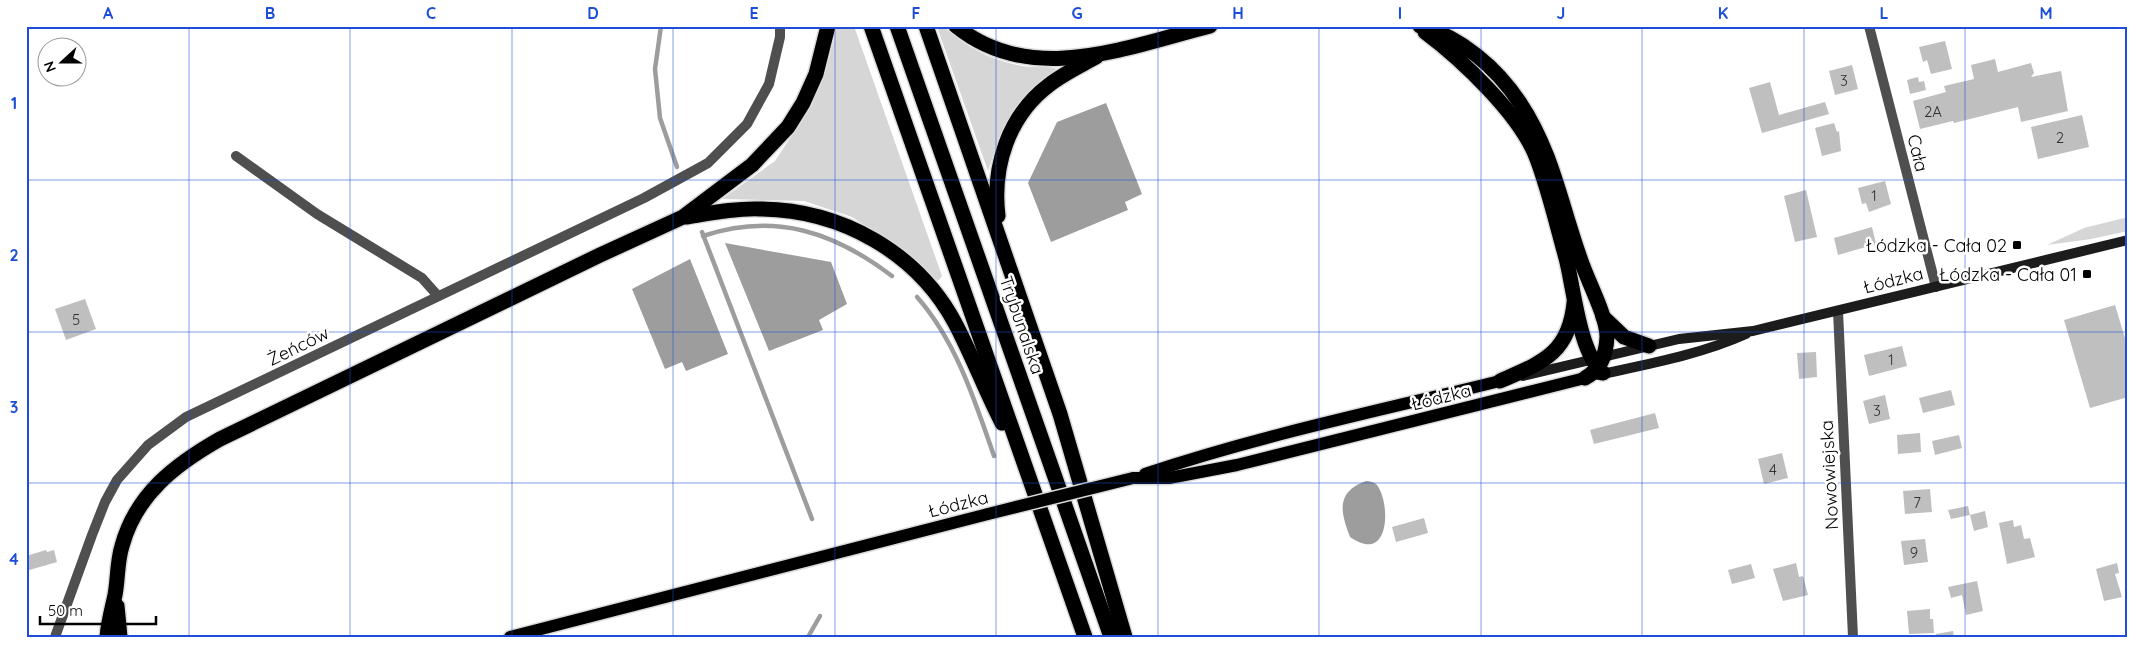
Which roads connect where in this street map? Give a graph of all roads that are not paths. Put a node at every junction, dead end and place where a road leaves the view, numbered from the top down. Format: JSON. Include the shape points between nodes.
{"nodes":[{"id":1,"x":780,"y":26,"type":"edge"},
{"id":2,"x":828,"y":26,"type":"edge"},
{"id":3,"x":871,"y":26,"type":"edge"},
{"id":4,"x":897,"y":26,"type":"edge"},
{"id":5,"x":926,"y":26,"type":"edge"},
{"id":6,"x":956,"y":26,"type":"edge"},
{"id":7,"x":1210,"y":26,"type":"edge"},
{"id":8,"x":1419,"y":26,"type":"edge"},
{"id":9,"x":1869,"y":26,"type":"edge"},
{"id":10,"x":1101,"y":54,"type":"junction"},
{"id":11,"x":236,"y":156,"type":"dead end"},
{"id":12,"x":683,"y":217,"type":"junction"},
{"id":13,"x":2128,"y":240,"type":"edge"},
{"id":14,"x":1004,"y":251,"type":"junction"},
{"id":15,"x":1936,"y":287,"type":"junction"},
{"id":16,"x":1574,"y":294,"type":"junction"},
{"id":17,"x":438,"y":296,"type":"junction"},
{"id":18,"x":1838,"y":311,"type":"junction"},
{"id":19,"x":1602,"y":315,"type":"junction"},
{"id":20,"x":1753,"y":331,"type":"junction"},
{"id":21,"x":1649,"y":346,"type":"junction"},
{"id":22,"x":1600,"y":365,"type":"junction"},
{"id":23,"x":1586,"y":378,"type":"joint"},
{"id":24,"x":1500,"y":381,"type":"junction"},
{"id":25,"x":1132,"y":478,"type":"junction"},
{"id":26,"x":1032,"y":485,"type":"junction"},
{"id":27,"x":116,"y":594,"type":"junction"},
{"id":28,"x":55,"y":637,"type":"edge"},
{"id":29,"x":107,"y":637,"type":"edge"},
{"id":30,"x":120,"y":637,"type":"edge"},
{"id":31,"x":510,"y":637,"type":"edge"},
{"id":32,"x":1085,"y":637,"type":"edge"},
{"id":33,"x":1111,"y":637,"type":"edge"},
{"id":34,"x":1125,"y":637,"type":"edge"},
{"id":35,"x":1853,"y":637,"type":"edge"}],
"edges":[{"from":1,"to":17,"type":"street","name":"Żeńców","via":[[769,84],[747,124],[708,163],[644,198]]},
{"from":2,"to":12,"type":"highway","via":[[816,74],[803,104],[788,127],[752,165]]},
{"from":3,"to":26,"type":"highway"},
{"from":4,"to":33,"type":"highway","name":"Trybunalska"},
{"from":5,"to":14,"type":"highway"},
{"from":6,"to":10,"type":"highway","via":[[990,48],[1023,57],[1055,59]]},
{"from":7,"to":10,"type":"highway"},
{"from":8,"to":16,"type":"highway","via":[[1470,70],[1522,132],[1537,158]]},
{"from":8,"to":19,"type":"highway","via":[[1438,31],[1480,58],[1502,80],[1529,117],[1547,153],[1579,257]]},
{"from":9,"to":15,"type":"street","name":"Cała"},
{"from":10,"to":14,"type":"highway","via":[[1052,82],[1023,111],[1009,134],[996,186]]},
{"from":11,"to":17,"type":"street","via":[[317,214],[422,278]]},
{"from":12,"to":26,"type":"highway","via":[[760,209],[796,211],[850,227],[900,256],[921,275],[955,323]]},
{"from":12,"to":27,"type":"highway","via":[[195,453],[156,484],[136,512],[122,546]]},
{"from":13,"to":15,"type":"main road","name":"Łódzka"},
{"from":14,"to":34,"type":"highway","via":[[1060,414]]},
{"from":15,"to":18,"type":"main road","name":"Łódzka"},
{"from":16,"to":22,"type":"highway","via":[[1586,345]]},
{"from":16,"to":24,"type":"highway","via":[[1569,326],[1556,348],[1542,363]]},
{"from":17,"to":28,"type":"street","name":"Żeńców","via":[[186,418],[148,445],[117,480],[105,502]]},
{"from":18,"to":20,"type":"main road","name":"Łódzka"},
{"from":18,"to":35,"type":"street","name":"Nowowiejska"},
{"from":19,"to":21,"type":"highway","via":[[1624,337]]},
{"from":19,"to":22,"type":"highway","via":[[1607,336]]},
{"from":20,"to":21,"type":"main road","name":"Łódzka","via":[[1679,339]]},
{"from":20,"to":22,"type":"main road","name":"Łódzka","via":[[1711,347]]},
{"from":21,"to":22,"type":"main road","name":"Łódzka"},
{"from":22,"to":23,"type":"highway"},
{"from":22,"to":24,"type":"main road","name":"Łódzka"},
{"from":23,"to":25,"type":"main road","name":"Łódzka","via":[[1237,465],[1169,478]]},
{"from":24,"to":25,"type":"main road","name":"Łódzka","via":[[1176,463]]},
{"from":25,"to":31,"type":"main road","name":"Łódzka","bridge":true},
{"from":26,"to":32,"type":"highway"},
{"from":27,"to":29,"type":"highway"},
{"from":27,"to":30,"type":"highway"}]}
